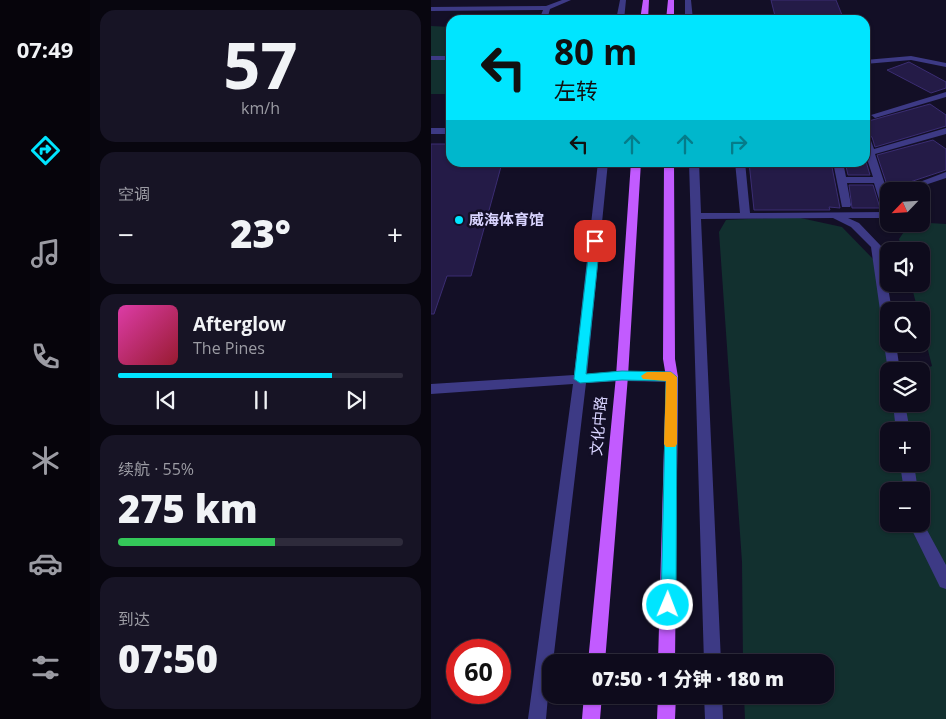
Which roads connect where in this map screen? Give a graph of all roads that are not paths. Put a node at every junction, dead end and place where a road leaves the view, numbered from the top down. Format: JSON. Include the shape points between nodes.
{"nodes":[{"id":1,"x":568,"y":0,"type":"edge"},
{"id":2,"x":623,"y":0,"type":"edge"},
{"id":3,"x":646,"y":0,"type":"edge"},
{"id":4,"x":671,"y":0,"type":"edge"},
{"id":5,"x":688,"y":0,"type":"edge"},
{"id":6,"x":547,"y":8,"type":"junction"},
{"id":7,"x":431,"y":9,"type":"edge"},
{"id":8,"x":545,"y":15,"type":"edge"},
{"id":9,"x":621,"y":15,"type":"edge"},
{"id":10,"x":644,"y":15,"type":"edge"},
{"id":11,"x":670,"y":15,"type":"edge"},
{"id":12,"x":689,"y":15,"type":"edge"},
{"id":13,"x":431,"y":58,"type":"edge"},
{"id":14,"x":446,"y":58,"type":"edge"},
{"id":15,"x":870,"y":62,"type":"edge"},
{"id":16,"x":946,"y":65,"type":"edge"},
{"id":17,"x":946,"y":94,"type":"edge"},
{"id":18,"x":875,"y":115,"type":"dead end"},
{"id":19,"x":431,"y":130,"type":"edge"},
{"id":20,"x":946,"y":130,"type":"edge"},
{"id":21,"x":446,"y":131,"type":"edge"},
{"id":22,"x":870,"y":150,"type":"edge"},
{"id":23,"x":871,"y":153,"type":"junction"},
{"id":24,"x":602,"y":167,"type":"edge"},
{"id":25,"x":636,"y":167,"type":"edge"},
{"id":26,"x":669,"y":167,"type":"edge"},
{"id":27,"x":694,"y":167,"type":"edge"},
{"id":28,"x":740,"y":167,"type":"edge"},
{"id":29,"x":838,"y":167,"type":"edge"},
{"id":30,"x":946,"y":175,"type":"edge"},
{"id":31,"x":841,"y":180,"type":"junction"},
{"id":32,"x":879,"y":180,"type":"junction"},
{"id":33,"x":925,"y":182,"type":"edge"},
{"id":34,"x":880,"y":184,"type":"edge"},
{"id":35,"x":846,"y":206,"type":"dead end"},
{"id":36,"x":880,"y":212,"type":"edge"},
{"id":37,"x":745,"y":215,"type":"junction"},
{"id":38,"x":831,"y":215,"type":"junction"},
{"id":39,"x":696,"y":216,"type":"junction"},
{"id":40,"x":885,"y":302,"type":"edge"},
{"id":41,"x":622,"y":376,"type":"junction"},
{"id":42,"x":671,"y":377,"type":"junction"},
{"id":43,"x":580,"y":379,"type":"junction"},
{"id":44,"x":431,"y":388,"type":"edge"},
{"id":45,"x":921,"y":532,"type":"edge"},
{"id":46,"x":946,"y":582,"type":"edge"},
{"id":47,"x":597,"y":654,"type":"edge"},
{"id":48,"x":667,"y":654,"type":"edge"},
{"id":49,"x":712,"y":654,"type":"edge"},
{"id":50,"x":592,"y":704,"type":"edge"},
{"id":51,"x":667,"y":704,"type":"edge"},
{"id":52,"x":713,"y":704,"type":"edge"},
{"id":53,"x":537,"y":719,"type":"edge"},
{"id":54,"x":591,"y":719,"type":"edge"},
{"id":55,"x":667,"y":719,"type":"edge"},
{"id":56,"x":714,"y":719,"type":"edge"}],
"edges":[{"from":1,"to":6,"type":"lane"},
{"from":2,"to":9,"type":"lane"},
{"from":3,"to":10,"type":"main road"},
{"from":4,"to":11,"type":"main road"},
{"from":5,"to":12,"type":"lane"},
{"from":6,"to":7,"type":"lane"},
{"from":6,"to":8,"type":"lane"},
{"from":13,"to":14,"type":"lane"},
{"from":15,"to":16,"type":"lane","via":[[911,58]]},
{"from":17,"to":18,"type":"lane"},
{"from":19,"to":21,"type":"lane"},
{"from":20,"to":23,"type":"lane"},
{"from":22,"to":23,"type":"lane"},
{"from":23,"to":32,"type":"lane"},
{"from":24,"to":43,"type":"lane"},
{"from":25,"to":41,"type":"main road","name":"文化中路"},
{"from":26,"to":42,"type":"main road"},
{"from":27,"to":39,"type":"lane"},
{"from":28,"to":37,"type":"lane"},
{"from":29,"to":31,"type":"lane"},
{"from":30,"to":33,"type":"lane"},
{"from":31,"to":32,"type":"lane"},
{"from":31,"to":35,"type":"lane"},
{"from":32,"to":34,"type":"lane"},
{"from":36,"to":38,"type":"lane"},
{"from":37,"to":38,"type":"lane"},
{"from":37,"to":39,"type":"lane"},
{"from":38,"to":40,"type":"lane","via":[[855,225],[876,246]]},
{"from":39,"to":49,"type":"lane"},
{"from":41,"to":42,"type":"lane"},
{"from":41,"to":43,"type":"lane"},
{"from":41,"to":47,"type":"main road","name":"文化中路"},
{"from":42,"to":48,"type":"main road"},
{"from":43,"to":44,"type":"lane"},
{"from":43,"to":53,"type":"lane"},
{"from":45,"to":46,"type":"lane"},
{"from":50,"to":54,"type":"main road"},
{"from":51,"to":55,"type":"main road"},
{"from":52,"to":56,"type":"lane"}]}
